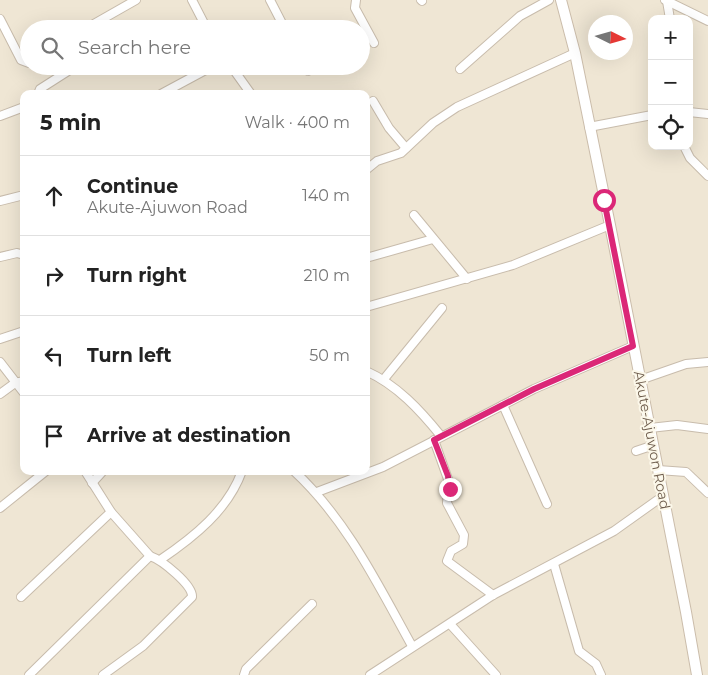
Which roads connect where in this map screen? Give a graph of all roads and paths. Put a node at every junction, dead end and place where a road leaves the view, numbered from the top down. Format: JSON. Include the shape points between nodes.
{"nodes":[{"id":1,"x":136,"y":0,"type":"edge"},
{"id":2,"x":192,"y":0,"type":"edge"},
{"id":3,"x":270,"y":0,"type":"edge"},
{"id":4,"x":356,"y":0,"type":"edge"},
{"id":5,"x":550,"y":0,"type":"edge"},
{"id":6,"x":561,"y":0,"type":"edge"},
{"id":7,"x":666,"y":0,"type":"edge"},
{"id":8,"x":669,"y":15,"type":"edge"},
{"id":9,"x":0,"y":19,"type":"edge"},
{"id":10,"x":101,"y":20,"type":"edge"},
{"id":11,"x":203,"y":20,"type":"edge"},
{"id":12,"x":280,"y":20,"type":"edge"},
{"id":13,"x":361,"y":20,"type":"edge"},
{"id":14,"x":708,"y":21,"type":"edge"},
{"id":15,"x":370,"y":35,"type":"edge"},
{"id":16,"x":374,"y":42,"type":"dead end"},
{"id":17,"x":574,"y":53,"type":"junction"},
{"id":18,"x":20,"y":58,"type":"edge"},
{"id":19,"x":460,"y":69,"type":"dead end"},
{"id":20,"x":62,"y":75,"type":"edge"},
{"id":21,"x":196,"y":75,"type":"edge"},
{"id":22,"x":237,"y":75,"type":"edge"},
{"id":23,"x":40,"y":90,"type":"edge"},
{"id":24,"x":168,"y":90,"type":"edge"},
{"id":25,"x":248,"y":90,"type":"edge"},
{"id":26,"x":372,"y":101,"type":"dead end"},
{"id":27,"x":20,"y":108,"type":"edge"},
{"id":28,"x":693,"y":112,"type":"edge"},
{"id":29,"x":708,"y":114,"type":"edge"},
{"id":30,"x":0,"y":116,"type":"edge"},
{"id":31,"x":648,"y":116,"type":"edge"},
{"id":32,"x":589,"y":127,"type":"junction"},
{"id":33,"x":406,"y":148,"type":"junction"},
{"id":34,"x":686,"y":150,"type":"edge"},
{"id":35,"x":370,"y":167,"type":"edge"},
{"id":36,"x":708,"y":176,"type":"edge"},
{"id":37,"x":20,"y":196,"type":"edge"},
{"id":38,"x":0,"y":201,"type":"edge"},
{"id":39,"x":414,"y":215,"type":"dead end"},
{"id":40,"x":610,"y":225,"type":"junction"},
{"id":41,"x":433,"y":239,"type":"junction"},
{"id":42,"x":20,"y":254,"type":"edge"},
{"id":43,"x":0,"y":257,"type":"edge"},
{"id":44,"x":370,"y":257,"type":"edge"},
{"id":45,"x":468,"y":279,"type":"junction"},
{"id":46,"x":370,"y":306,"type":"edge"},
{"id":47,"x":442,"y":308,"type":"dead end"},
{"id":48,"x":20,"y":332,"type":"edge"},
{"id":49,"x":0,"y":339,"type":"edge"},
{"id":50,"x":633,"y":346,"type":"junction"},
{"id":51,"x":0,"y":362,"type":"edge"},
{"id":52,"x":708,"y":362,"type":"edge"},
{"id":53,"x":370,"y":372,"type":"edge"},
{"id":54,"x":384,"y":379,"type":"junction"},
{"id":55,"x":640,"y":380,"type":"junction"},
{"id":56,"x":20,"y":382,"type":"edge"},
{"id":57,"x":0,"y":394,"type":"edge"},
{"id":58,"x":503,"y":405,"type":"junction"},
{"id":59,"x":650,"y":428,"type":"junction"},
{"id":60,"x":708,"y":429,"type":"edge"},
{"id":61,"x":441,"y":436,"type":"junction"},
{"id":62,"x":434,"y":440,"type":"junction"},
{"id":63,"x":654,"y":445,"type":"junction"},
{"id":64,"x":636,"y":451,"type":"dead end"},
{"id":65,"x":658,"y":470,"type":"junction"},
{"id":66,"x":370,"y":472,"type":"edge"},
{"id":67,"x":41,"y":475,"type":"edge"},
{"id":68,"x":87,"y":475,"type":"edge"},
{"id":69,"x":100,"y":475,"type":"edge"},
{"id":70,"x":241,"y":475,"type":"edge"},
{"id":71,"x":298,"y":475,"type":"edge"},
{"id":72,"x":362,"y":475,"type":"edge"},
{"id":73,"x":92,"y":484,"type":"junction"},
{"id":74,"x":317,"y":492,"type":"junction"},
{"id":75,"x":708,"y":492,"type":"edge"},
{"id":76,"x":663,"y":496,"type":"junction"},
{"id":77,"x":547,"y":504,"type":"dead end"},
{"id":78,"x":0,"y":508,"type":"edge"},
{"id":79,"x":111,"y":512,"type":"junction"},
{"id":80,"x":150,"y":556,"type":"junction"},
{"id":81,"x":160,"y":560,"type":"junction"},
{"id":82,"x":554,"y":564,"type":"junction"},
{"id":83,"x":493,"y":595,"type":"junction"},
{"id":84,"x":21,"y":597,"type":"dead end"},
{"id":85,"x":312,"y":604,"type":"dead end"},
{"id":86,"x":450,"y":624,"type":"junction"},
{"id":87,"x":412,"y":646,"type":"junction"},
{"id":88,"x":29,"y":675,"type":"edge"},
{"id":89,"x":103,"y":675,"type":"edge"},
{"id":90,"x":244,"y":675,"type":"edge"},
{"id":91,"x":370,"y":675,"type":"edge"},
{"id":92,"x":496,"y":675,"type":"edge"},
{"id":93,"x":601,"y":675,"type":"edge"},
{"id":94,"x":697,"y":675,"type":"edge"}],
"edges":[{"from":1,"to":10,"type":"street"},
{"from":2,"to":11,"type":"street"},
{"from":3,"to":12,"type":"street"},
{"from":4,"to":13,"type":"street","via":[[354,8]]},
{"from":5,"to":19,"type":"street","via":[[520,16]]},
{"from":6,"to":17,"type":"main road","name":"Akute-Ajuwon Road"},
{"from":7,"to":8,"type":"street"},
{"from":7,"to":14,"type":"street"},
{"from":9,"to":18,"type":"street"},
{"from":15,"to":16,"type":"street"},
{"from":17,"to":32,"type":"main road","name":"Akute-Ajuwon Road"},
{"from":17,"to":33,"type":"street","via":[[457,106]]},
{"from":20,"to":23,"type":"street"},
{"from":21,"to":24,"type":"street"},
{"from":22,"to":25,"type":"street"},
{"from":26,"to":33,"type":"street"},
{"from":27,"to":30,"type":"street"},
{"from":28,"to":29,"type":"street"},
{"from":31,"to":32,"type":"street"},
{"from":32,"to":40,"type":"main road","name":"Akute-Ajuwon Road"},
{"from":33,"to":35,"type":"street","via":[[393,158],[377,161]]},
{"from":34,"to":36,"type":"street"},
{"from":37,"to":38,"type":"street"},
{"from":39,"to":41,"type":"street"},
{"from":40,"to":45,"type":"street","via":[[513,265]]},
{"from":40,"to":50,"type":"main road","name":"Akute-Ajuwon Road"},
{"from":41,"to":44,"type":"street"},
{"from":41,"to":45,"type":"street"},
{"from":42,"to":43,"type":"street"},
{"from":45,"to":46,"type":"street"},
{"from":47,"to":54,"type":"street"},
{"from":48,"to":49,"type":"street"},
{"from":50,"to":55,"type":"main road","name":"Akute-Ajuwon Road"},
{"from":50,"to":58,"type":"street"},
{"from":51,"to":56,"type":"street"},
{"from":52,"to":55,"type":"street","via":[[686,364]]},
{"from":53,"to":54,"type":"street"},
{"from":54,"to":61,"type":"street","via":[[419,409]]},
{"from":55,"to":59,"type":"main road","name":"Akute-Ajuwon Road"},
{"from":56,"to":57,"type":"street"},
{"from":58,"to":61,"type":"street"},
{"from":58,"to":77,"type":"street"},
{"from":59,"to":60,"type":"street","via":[[677,425]]},
{"from":59,"to":63,"type":"main road","name":"Akute-Ajuwon Road"},
{"from":61,"to":62,"type":"street"},
{"from":62,"to":66,"type":"street"},
{"from":62,"to":83,"type":"street","via":[[449,482],[447,503],[464,535],[463,544],[452,551],[447,561]]},
{"from":63,"to":64,"type":"street"},
{"from":63,"to":65,"type":"main road","name":"Akute-Ajuwon Road"},
{"from":65,"to":75,"type":"street","via":[[686,472]]},
{"from":65,"to":76,"type":"main road","name":"Akute-Ajuwon Road"},
{"from":67,"to":78,"type":"street"},
{"from":68,"to":73,"type":"street"},
{"from":69,"to":73,"type":"street"},
{"from":70,"to":81,"type":"street","via":[[235,491],[216,514],[186,543]]},
{"from":71,"to":74,"type":"street"},
{"from":72,"to":74,"type":"street"},
{"from":73,"to":79,"type":"street"},
{"from":74,"to":87,"type":"street","via":[[356,546]]},
{"from":76,"to":82,"type":"street","via":[[614,532]]},
{"from":76,"to":94,"type":"main road","name":"Akute-Ajuwon Road"},
{"from":79,"to":80,"type":"street"},
{"from":79,"to":84,"type":"street"},
{"from":80,"to":81,"type":"street"},
{"from":80,"to":88,"type":"street"},
{"from":81,"to":89,"type":"street","via":[[190,588],[192,597],[143,646]]},
{"from":82,"to":83,"type":"street"},
{"from":82,"to":93,"type":"street","via":[[579,651],[596,664]]},
{"from":83,"to":86,"type":"street"},
{"from":85,"to":90,"type":"street","via":[[246,668]]},
{"from":86,"to":87,"type":"street"},
{"from":86,"to":92,"type":"street"},
{"from":87,"to":91,"type":"street"}]}
